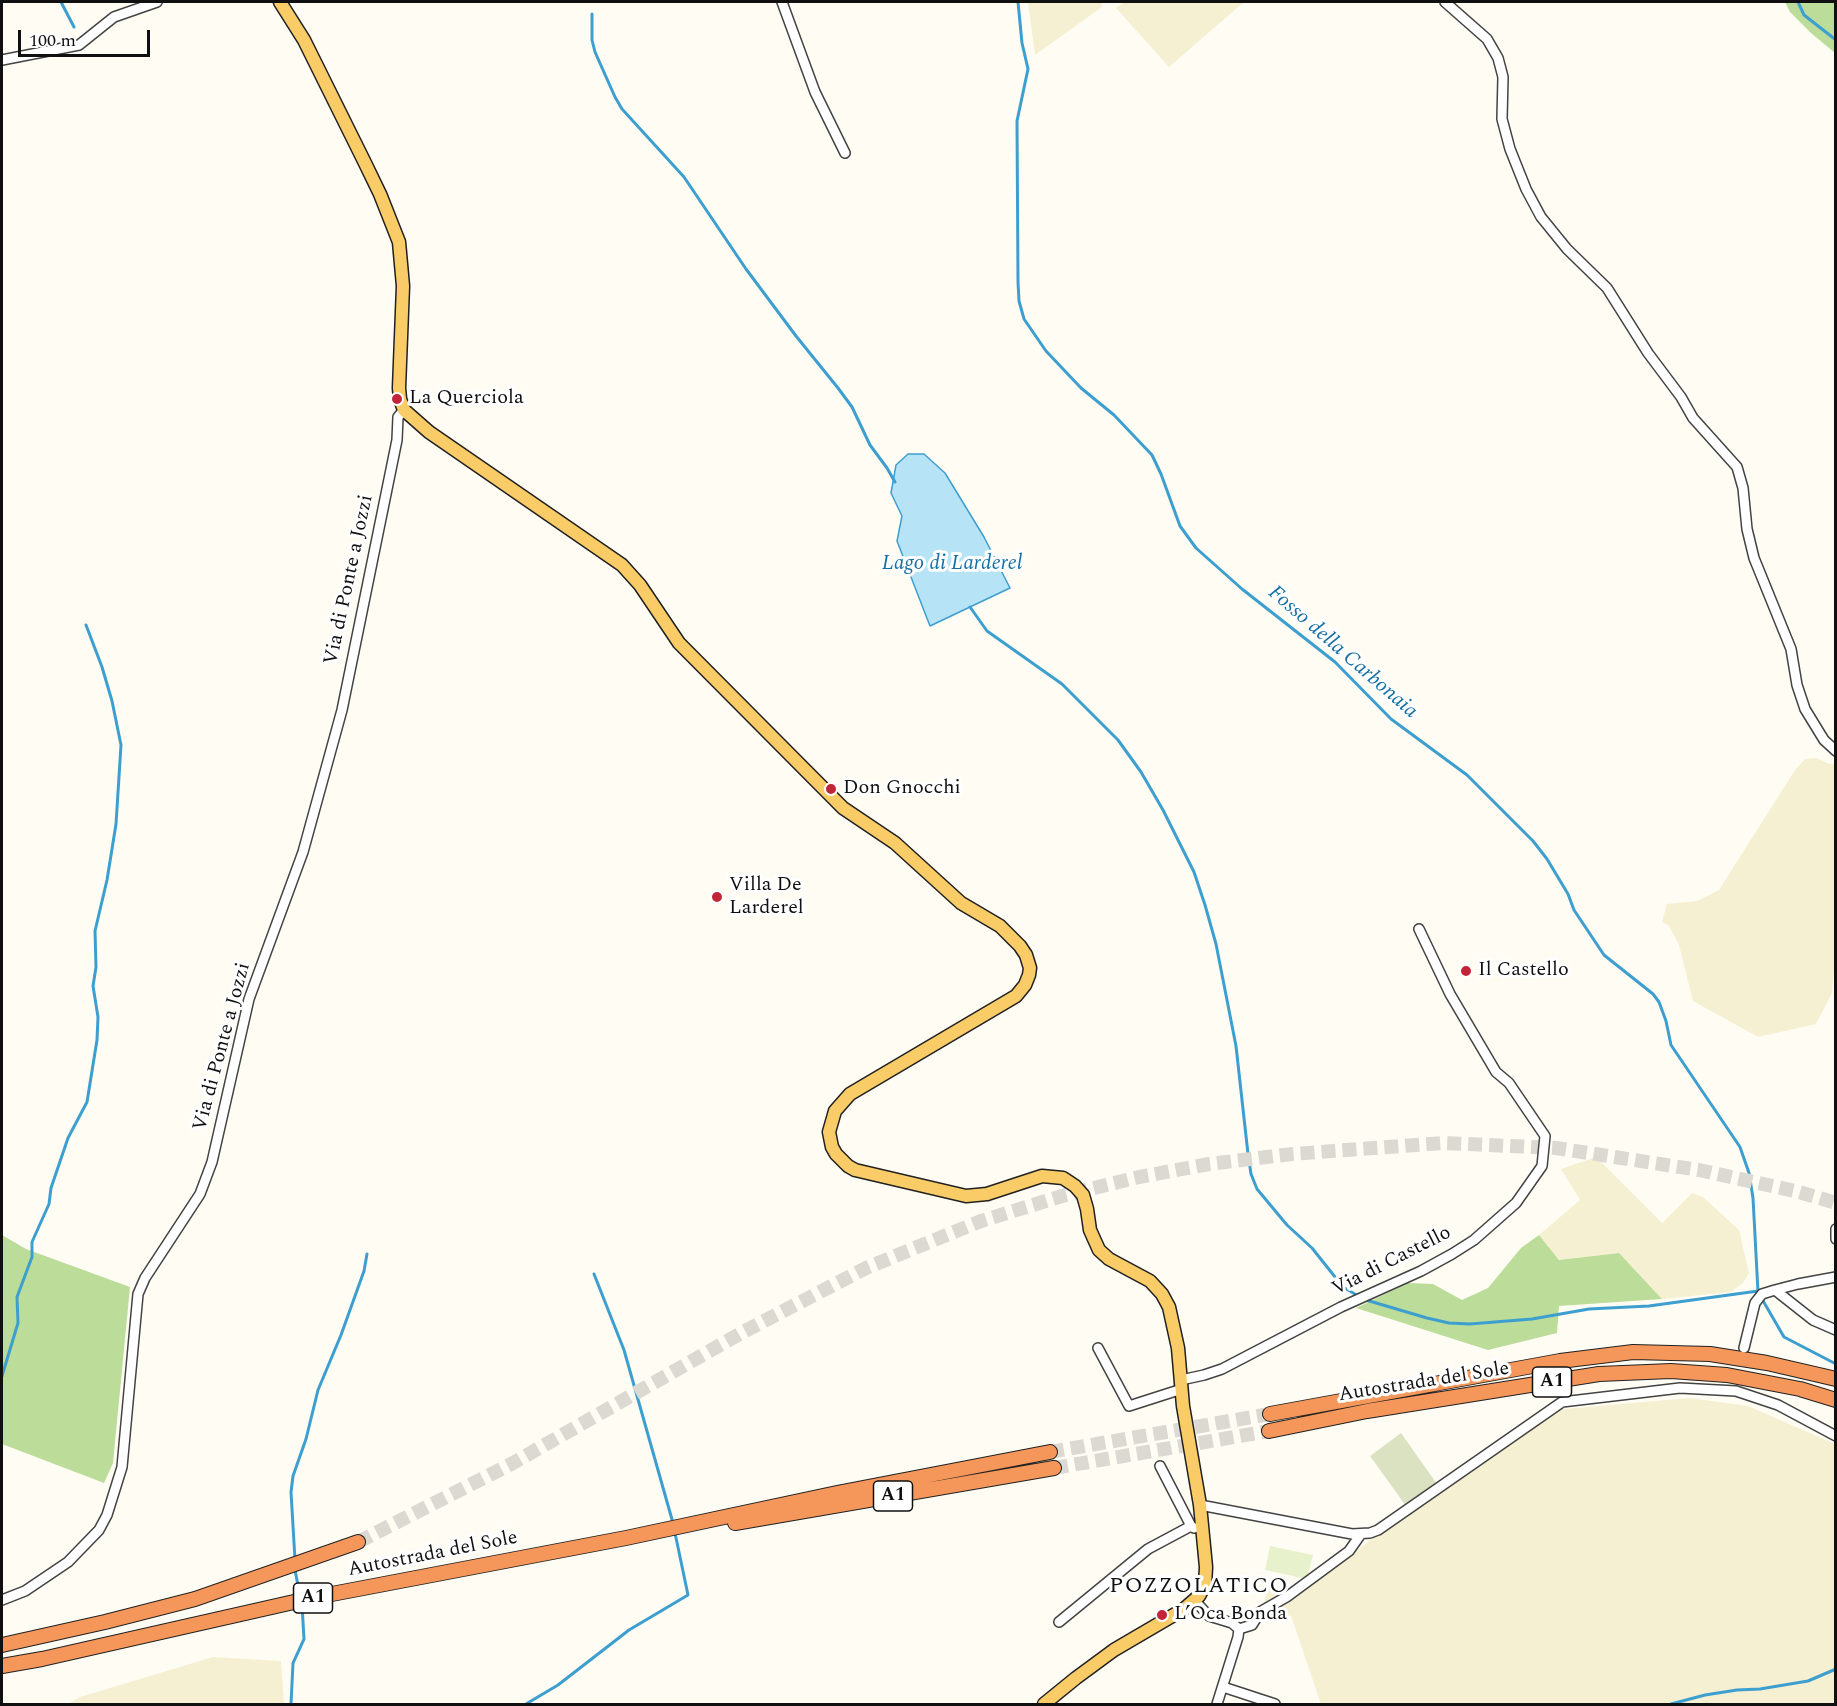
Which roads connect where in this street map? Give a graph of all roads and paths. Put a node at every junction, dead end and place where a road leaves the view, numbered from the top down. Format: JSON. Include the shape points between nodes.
{"nodes":[{"id":1,"x":157,"y":2,"type":"edge"},
{"id":2,"x":280,"y":2,"type":"edge"},
{"id":3,"x":782,"y":2,"type":"edge"},
{"id":4,"x":1445,"y":2,"type":"edge"},
{"id":5,"x":2,"y":60,"type":"edge"},
{"id":6,"x":845,"y":153,"type":"dead end"},
{"id":7,"x":404,"y":410,"type":"junction"},
{"id":8,"x":1836,"y":751,"type":"edge"},
{"id":9,"x":1419,"y":929,"type":"dead end"},
{"id":10,"x":1836,"y":1229,"type":"edge"},
{"id":11,"x":1836,"y":1239,"type":"edge"},
{"id":12,"x":1836,"y":1277,"type":"edge"},
{"id":13,"x":1775,"y":1290,"type":"junction"},
{"id":14,"x":1836,"y":1330,"type":"edge"},
{"id":15,"x":1098,"y":1348,"type":"dead end"},
{"id":16,"x":1744,"y":1348,"type":"dead end"},
{"id":17,"x":1836,"y":1379,"type":"edge"},
{"id":18,"x":1182,"y":1384,"type":"junction"},
{"id":19,"x":1836,"y":1400,"type":"edge"},
{"id":20,"x":1270,"y":1414,"type":"tunnel mouth"},
{"id":21,"x":1269,"y":1431,"type":"tunnel mouth"},
{"id":22,"x":1836,"y":1436,"type":"edge"},
{"id":23,"x":1050,"y":1452,"type":"tunnel mouth"},
{"id":24,"x":1160,"y":1466,"type":"dead end"},
{"id":25,"x":1054,"y":1468,"type":"tunnel mouth"},
{"id":26,"x":1200,"y":1505,"type":"junction"},
{"id":27,"x":1197,"y":1527,"type":"junction"},
{"id":28,"x":1361,"y":1534,"type":"junction"},
{"id":29,"x":626,"y":1538,"type":"junction"},
{"id":30,"x":358,"y":1542,"type":"tunnel mouth"},
{"id":31,"x":2,"y":1600,"type":"edge"},
{"id":32,"x":1195,"y":1600,"type":"junction"},
{"id":33,"x":1059,"y":1622,"type":"dead end"},
{"id":34,"x":1239,"y":1629,"type":"junction"},
{"id":35,"x":2,"y":1645,"type":"edge"},
{"id":36,"x":2,"y":1666,"type":"edge"},
{"id":37,"x":1223,"y":1688,"type":"junction"},
{"id":38,"x":1261,"y":1702,"type":"edge"},
{"id":39,"x":1044,"y":1704,"type":"edge"},
{"id":40,"x":1217,"y":1704,"type":"edge"},
{"id":41,"x":1275,"y":1704,"type":"edge"}],
"edges":[{"from":1,"to":5,"type":"street","via":[[114,17],[79,45]]},
{"from":2,"to":7,"type":"main road","via":[[304,40],[376,186],[399,242],[403,286],[399,388]]},
{"from":3,"to":6,"type":"street","via":[[815,92]]},
{"from":4,"to":8,"type":"street","via":[[1487,39],[1498,58],[1503,77],[1502,119],[1510,149],[1542,217],[1606,288],[1693,418],[1737,467],[1754,558],[1791,649],[1805,709],[1824,740]]},
{"from":7,"to":18,"type":"main road","via":[[429,432],[622,565],[679,643],[843,808],[895,843],[961,903],[993,921],[1020,946],[1030,968],[1022,989],[1008,1002],[850,1094],[832,1119],[832,1147],[841,1161],[855,1170],[966,1196],[987,1194],[1042,1176],[1056,1176],[1071,1183],[1083,1195],[1090,1230],[1099,1250],[1150,1281],[1166,1300]]},
{"from":7,"to":31,"type":"street","name":"Via di Ponte a Jozzi","via":[[398,417],[397,440],[342,710],[303,852],[249,999],[212,1162],[200,1194],[138,1294],[122,1467],[107,1515],[99,1530],[68,1562],[25,1591]]},
{"from":9,"to":18,"type":"street","name":"Via di Castello","via":[[1450,994],[1496,1072],[1509,1083],[1545,1136],[1542,1166],[1516,1203],[1474,1240],[1421,1271],[1341,1307],[1222,1369]]},
{"from":10,"to":11,"type":"street"},
{"from":12,"to":13,"type":"street"},
{"from":13,"to":14,"type":"street","via":[[1813,1320]]},
{"from":13,"to":16,"type":"street","via":[[1762,1294],[1755,1303]]},
{"from":15,"to":18,"type":"street","name":"Via di Castello","via":[[1129,1406]]},
{"from":17,"to":20,"type":"highway","name":"Autostrada del Sole","number":"A1","via":[[1710,1354],[1633,1352],[1549,1362]]},
{"from":18,"to":26,"type":"main road"},
{"from":19,"to":21,"type":"highway","name":"Autostrada del Sole","number":"A1","via":[[1727,1375],[1671,1371],[1599,1374],[1367,1411]]},
{"from":22,"to":28,"type":"street","via":[[1778,1405],[1736,1391],[1680,1388],[1562,1402],[1378,1530]]},
{"from":23,"to":29,"type":"highway","name":"Autostrada del Sole","number":"A1"},
{"from":24,"to":27,"type":"street"},
{"from":25,"to":29,"type":"highway","name":"Autostrada del Sole","number":"A1"},
{"from":26,"to":27,"type":"main road"},
{"from":26,"to":28,"type":"street"},
{"from":27,"to":32,"type":"main road","via":[[1206,1576]]},
{"from":27,"to":33,"type":"street","via":[[1148,1549]]},
{"from":28,"to":34,"type":"street","via":[[1349,1551],[1260,1612],[1252,1625]]},
{"from":29,"to":36,"type":"highway","name":"Autostrada del Sole","number":"A1","via":[[316,1597]]},
{"from":30,"to":35,"type":"highway","name":"Autostrada del Sole","number":"A1","via":[[195,1599]]},
{"from":32,"to":34,"type":"street","via":[[1209,1616]]},
{"from":32,"to":39,"type":"main road","via":[[1097,1661]]},
{"from":34,"to":37,"type":"street"},
{"from":37,"to":38,"type":"street"},
{"from":37,"to":40,"type":"street"},
{"from":38,"to":41,"type":"street"}]}
